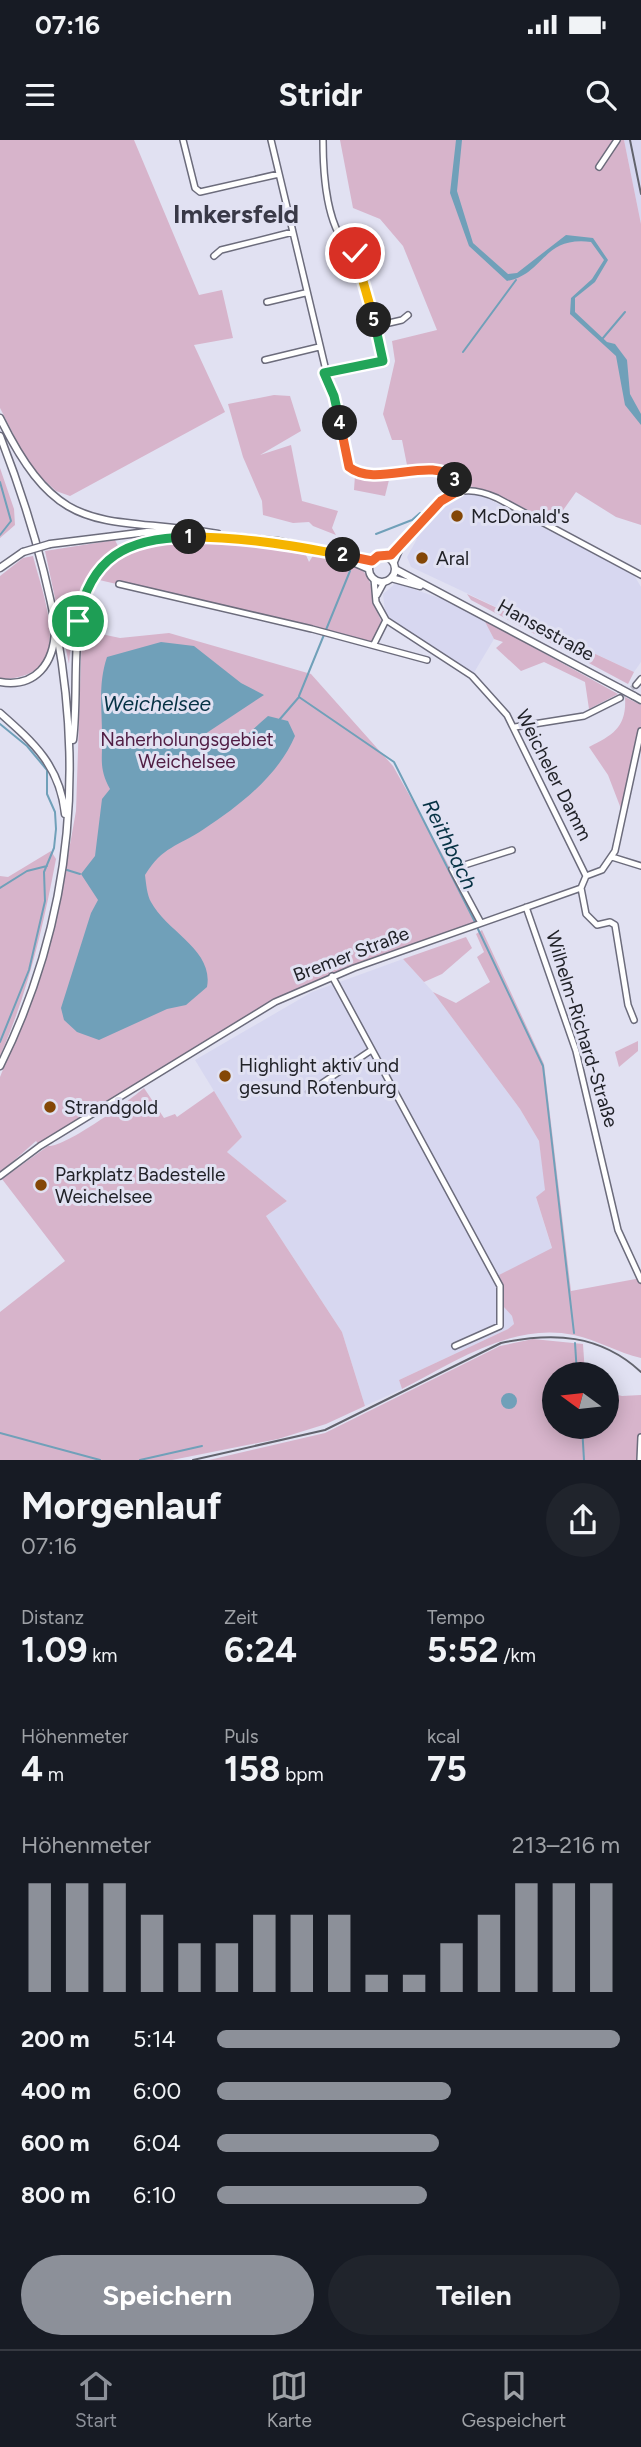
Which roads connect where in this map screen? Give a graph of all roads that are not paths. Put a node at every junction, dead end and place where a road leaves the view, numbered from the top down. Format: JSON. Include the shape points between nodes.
{"nodes":[{"id":1,"x":183,"y":140,"type":"edge"},
{"id":2,"x":271,"y":140,"type":"edge"},
{"id":3,"x":323,"y":140,"type":"edge"},
{"id":4,"x":617,"y":140,"type":"edge"},
{"id":5,"x":598,"y":167,"type":"dead end"},
{"id":6,"x":279,"y":174,"type":"junction"},
{"id":7,"x":293,"y":232,"type":"junction"},
{"id":8,"x":214,"y":256,"type":"dead end"},
{"id":9,"x":305,"y":293,"type":"junction"},
{"id":10,"x":267,"y":302,"type":"dead end"},
{"id":11,"x":408,"y":315,"type":"dead end"},
{"id":12,"x":376,"y":326,"type":"junction"},
{"id":13,"x":318,"y":347,"type":"junction"},
{"id":14,"x":265,"y":360,"type":"dead end"},
{"id":15,"x":324,"y":373,"type":"junction"},
{"id":16,"x":0,"y":418,"type":"edge"},
{"id":17,"x":0,"y":436,"type":"edge"},
{"id":18,"x":458,"y":491,"type":"junction"},
{"id":19,"x":237,"y":537,"type":"junction"},
{"id":20,"x":403,"y":543,"type":"junction"},
{"id":21,"x":324,"y":552,"type":"junction"},
{"id":22,"x":387,"y":557,"type":"junction"},
{"id":23,"x":372,"y":561,"type":"junction"},
{"id":24,"x":395,"y":566,"type":"junction"},
{"id":25,"x":0,"y":568,"type":"edge"},
{"id":26,"x":369,"y":569,"type":"junction"},
{"id":27,"x":641,"y":575,"type":"edge"},
{"id":28,"x":391,"y":578,"type":"junction"},
{"id":29,"x":374,"y":579,"type":"junction"},
{"id":30,"x":384,"y":582,"type":"junction"},
{"id":31,"x":119,"y":584,"type":"dead end"},
{"id":32,"x":435,"y":590,"type":"junction"},
{"id":33,"x":376,"y":602,"type":"junction"},
{"id":34,"x":55,"y":614,"type":"junction"},
{"id":35,"x":386,"y":620,"type":"junction"},
{"id":36,"x":374,"y":644,"type":"junction"},
{"id":37,"x":427,"y":660,"type":"dead end"},
{"id":38,"x":641,"y":679,"type":"edge"},
{"id":39,"x":0,"y":682,"type":"edge"},
{"id":40,"x":636,"y":685,"type":"dead end"},
{"id":41,"x":620,"y":698,"type":"tunnel mouth"},
{"id":42,"x":638,"y":698,"type":"edge"},
{"id":43,"x":0,"y":713,"type":"edge"},
{"id":44,"x":515,"y":727,"type":"junction"},
{"id":45,"x":641,"y":731,"type":"edge"},
{"id":46,"x":70,"y":765,"type":"junction"},
{"id":47,"x":66,"y":838,"type":"junction"},
{"id":48,"x":512,"y":850,"type":"dead end"},
{"id":49,"x":612,"y":857,"type":"junction"},
{"id":50,"x":641,"y":866,"type":"edge"},
{"id":51,"x":586,"y":876,"type":"junction"},
{"id":52,"x":581,"y":888,"type":"junction"},
{"id":53,"x":526,"y":907,"type":"junction"},
{"id":54,"x":477,"y":924,"type":"junction"},
{"id":55,"x":331,"y":976,"type":"junction"},
{"id":56,"x":634,"y":1020,"type":"dead end"},
{"id":57,"x":370,"y":1051,"type":"junction"},
{"id":58,"x":0,"y":1066,"type":"edge"},
{"id":59,"x":309,"y":1093,"type":"dead end"},
{"id":60,"x":0,"y":1176,"type":"edge"},
{"id":61,"x":641,"y":1280,"type":"edge"},
{"id":62,"x":454,"y":1346,"type":"dead end"},
{"id":63,"x":641,"y":1437,"type":"edge"},
{"id":64,"x":639,"y":1460,"type":"edge"}],
"edges":[{"from":1,"to":6,"type":"street","via":[[195,188],[200,192]]},
{"from":2,"to":6,"type":"street"},
{"from":3,"to":12,"type":"street","via":[[328,200],[343,244],[355,253]]},
{"from":4,"to":5,"type":"street"},
{"from":6,"to":7,"type":"street"},
{"from":7,"to":8,"type":"street","via":[[220,250]]},
{"from":7,"to":9,"type":"street"},
{"from":9,"to":10,"type":"street"},
{"from":9,"to":13,"type":"street"},
{"from":11,"to":12,"type":"street"},
{"from":12,"to":15,"type":"street","via":[[383,361]]},
{"from":13,"to":14,"type":"street"},
{"from":13,"to":15,"type":"street"},
{"from":15,"to":18,"type":"street","via":[[334,396],[349,467],[355,472],[441,472],[454,478]]},
{"from":16,"to":19,"type":"main road","via":[[44,489],[82,514],[114,523]]},
{"from":17,"to":34,"type":"main road","via":[[25,504]]},
{"from":18,"to":20,"type":"street","via":[[441,501]]},
{"from":18,"to":27,"type":"street","via":[[472,489],[491,495]]},
{"from":19,"to":21,"type":"main road"},
{"from":19,"to":25,"type":"main road","bridge":true,"via":[[147,532],[50,544],[23,552]]},
{"from":19,"to":46,"type":"main road","via":[[167,537],[136,543],[99,568],[83,598],[78,621]]},
{"from":20,"to":22,"type":"street"},
{"from":20,"to":24,"type":"street"},
{"from":21,"to":23,"type":"main road"},
{"from":21,"to":26,"type":"main road"},
{"from":22,"to":23,"type":"main road"},
{"from":22,"to":24,"type":"main road"},
{"from":23,"to":26,"type":"main road"},
{"from":24,"to":28,"type":"main road"},
{"from":24,"to":32,"type":"main road","name":"Hansestraße"},
{"from":26,"to":29,"type":"main road"},
{"from":28,"to":30,"type":"main road"},
{"from":28,"to":32,"type":"main road","name":"Hansestraße"},
{"from":29,"to":30,"type":"main road"},
{"from":29,"to":33,"type":"street","name":"Weicheler Damm"},
{"from":30,"to":33,"type":"street"},
{"from":31,"to":36,"type":"street"},
{"from":32,"to":42,"type":"main road","name":"Hansestraße","bridge":true},
{"from":33,"to":35,"type":"street","name":"Weicheler Damm"},
{"from":34,"to":39,"type":"main road","via":[[54,648],[43,669],[23,682]]},
{"from":34,"to":46,"type":"main road","via":[[68,703]]},
{"from":35,"to":36,"type":"street"},
{"from":35,"to":44,"type":"street","name":"Weicheler Damm","via":[[472,676]]},
{"from":36,"to":37,"type":"street"},
{"from":38,"to":40,"type":"street"},
{"from":41,"to":44,"type":"street","via":[[584,716]]},
{"from":43,"to":47,"type":"main road","via":[[50,762],[63,799]]},
{"from":44,"to":51,"type":"street","name":"Weicheler Damm"},
{"from":45,"to":49,"type":"street"},
{"from":46,"to":47,"type":"main road"},
{"from":47,"to":58,"type":"main road","via":[[38,969]]},
{"from":48,"to":54,"type":"street","via":[[452,869]]},
{"from":49,"to":50,"type":"street"},
{"from":49,"to":51,"type":"street","via":[[602,870]]},
{"from":51,"to":52,"type":"street"},
{"from":52,"to":53,"type":"street","name":"Bremer Straße"},
{"from":52,"to":56,"type":"street","via":[[586,914],[597,925],[615,925]]},
{"from":53,"to":54,"type":"street","name":"Bremer Straße"},
{"from":53,"to":61,"type":"street","name":"Wilhelm-Richard-Straße","via":[[576,1051],[618,1230]]},
{"from":54,"to":55,"type":"street","name":"Bremer Straße"},
{"from":55,"to":57,"type":"street"},
{"from":55,"to":60,"type":"street","name":"Bremer Straße","via":[[244,1020],[40,1146]]},
{"from":57,"to":59,"type":"street"},
{"from":57,"to":62,"type":"street","via":[[500,1286],[500,1326]]},
{"from":63,"to":64,"type":"street"}]}
